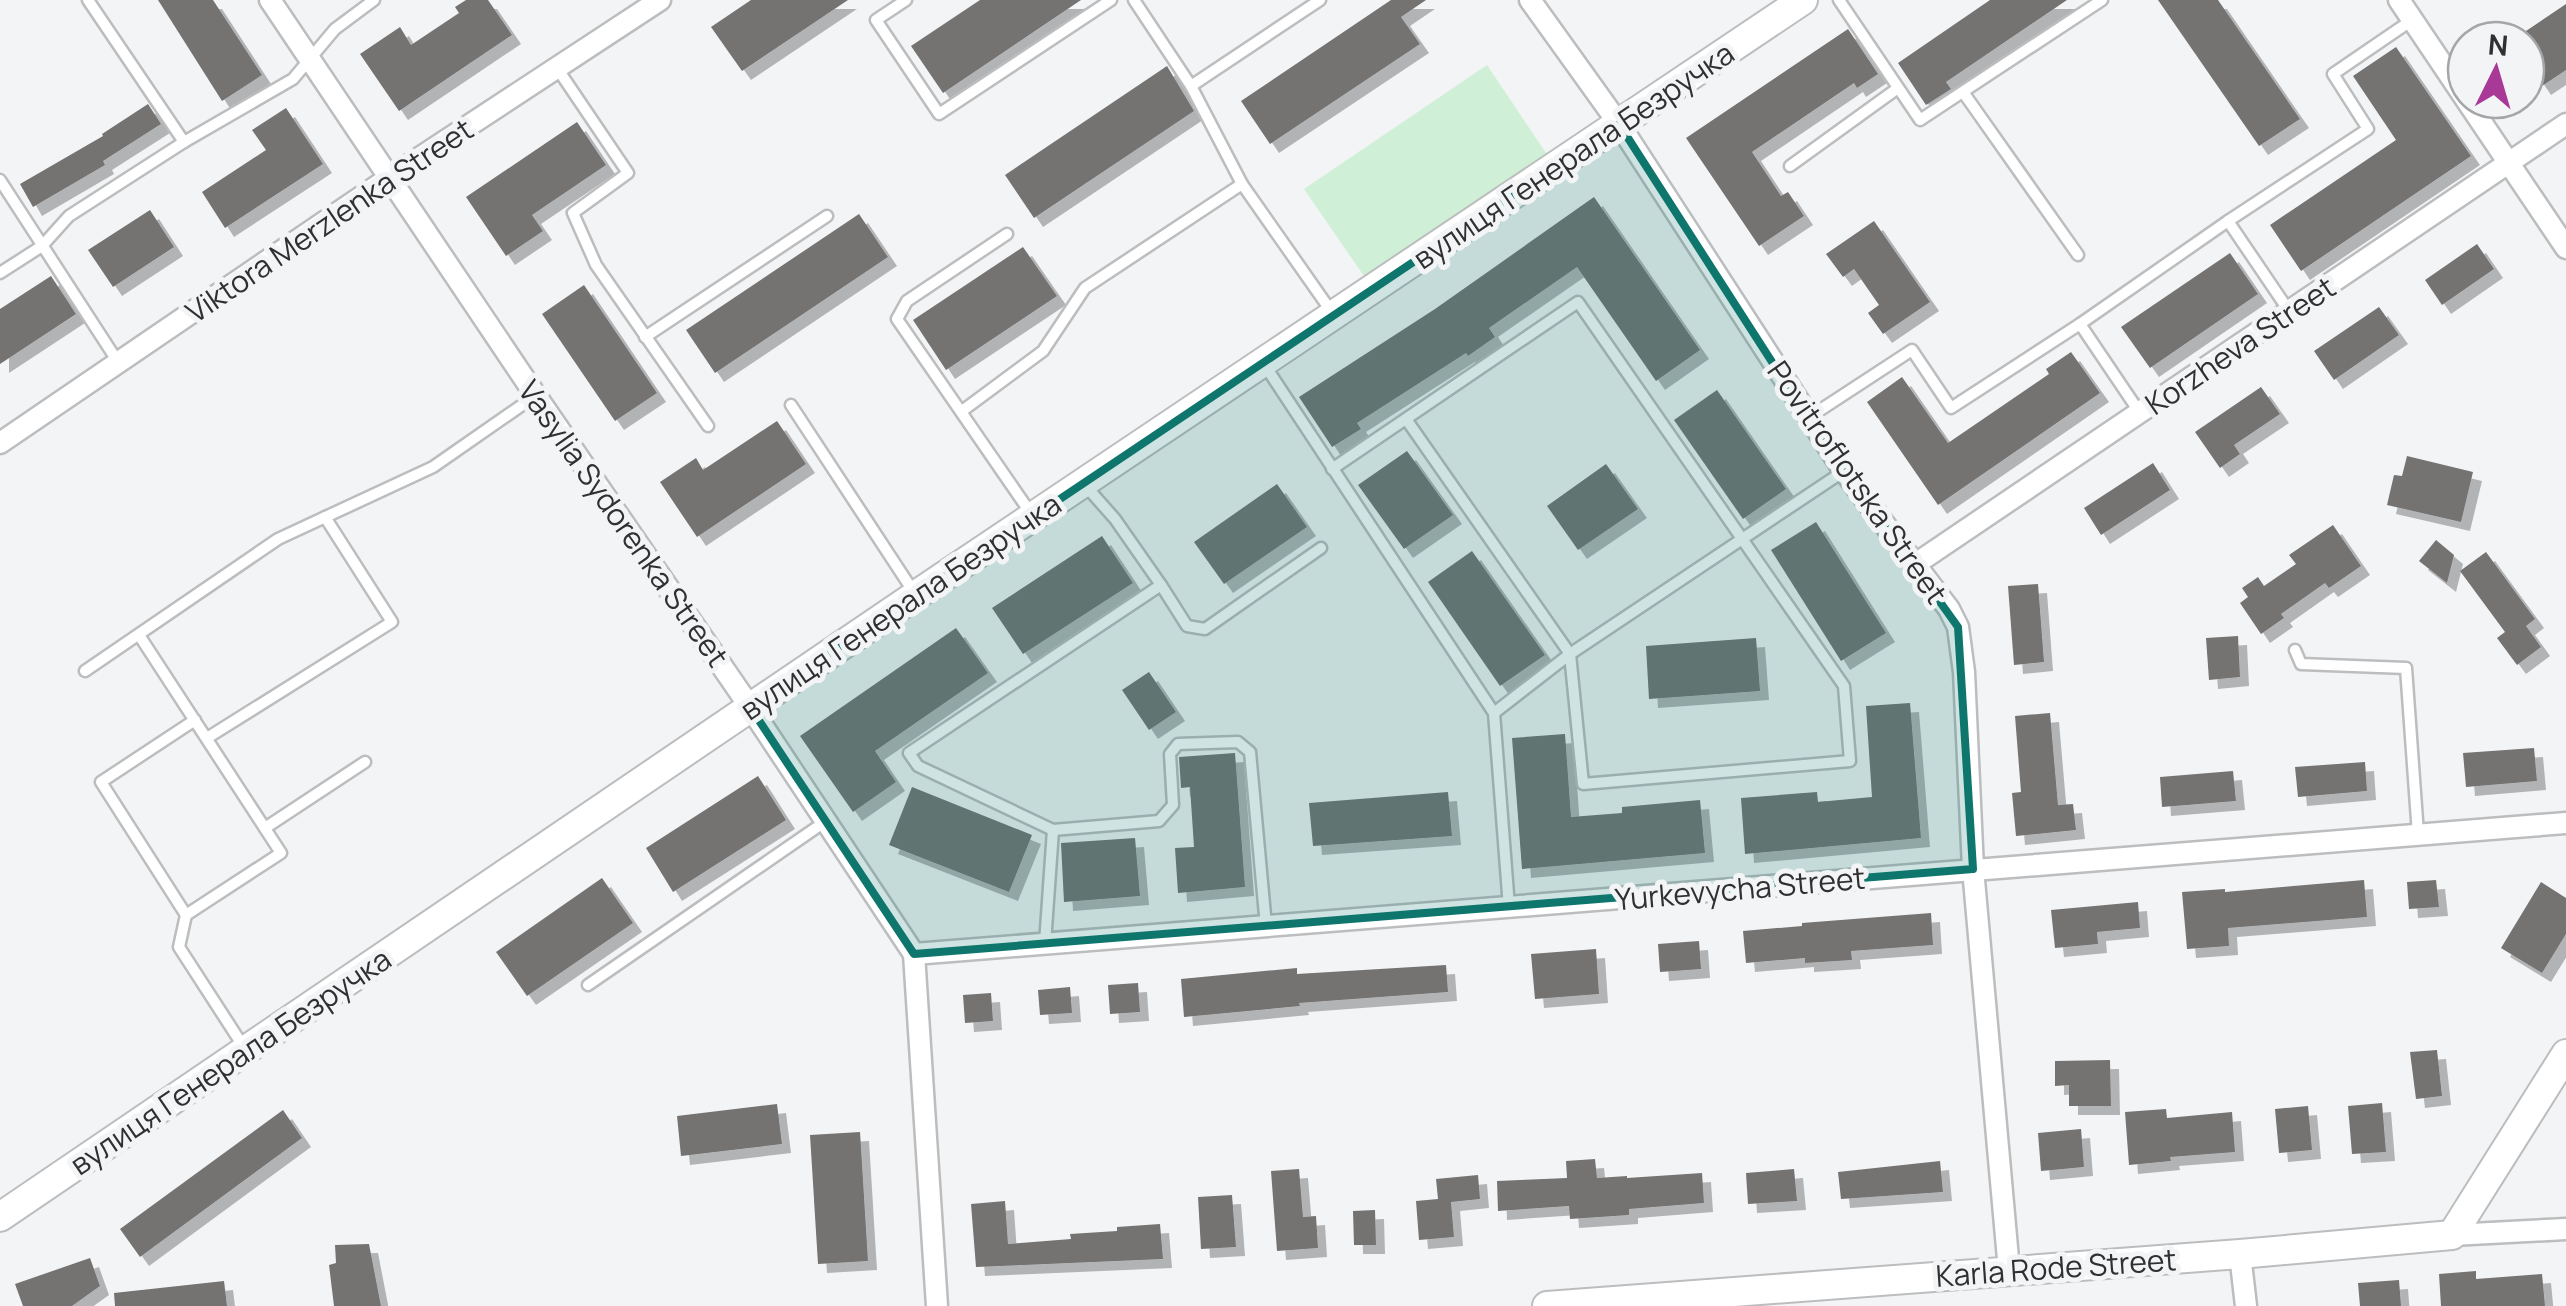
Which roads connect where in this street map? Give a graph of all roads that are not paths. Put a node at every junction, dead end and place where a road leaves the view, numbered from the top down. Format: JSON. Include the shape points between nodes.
{"nodes":[{"id":1,"x":88,"y":0,"type":"edge"},
{"id":2,"x":270,"y":0,"type":"edge"},
{"id":3,"x":374,"y":0,"type":"edge"},
{"id":4,"x":660,"y":0,"type":"edge"},
{"id":5,"x":906,"y":0,"type":"edge"},
{"id":6,"x":1111,"y":0,"type":"edge"},
{"id":7,"x":1134,"y":0,"type":"edge"},
{"id":8,"x":1320,"y":0,"type":"edge"},
{"id":9,"x":1530,"y":0,"type":"edge"},
{"id":10,"x":1803,"y":0,"type":"edge"},
{"id":11,"x":1839,"y":0,"type":"edge"},
{"id":12,"x":2102,"y":0,"type":"edge"},
{"id":13,"x":2399,"y":0,"type":"edge"},
{"id":14,"x":2412,"y":20,"type":"junction"},
{"id":15,"x":310,"y":58,"type":"junction"},
{"id":16,"x":557,"y":68,"type":"junction"},
{"id":17,"x":1192,"y":86,"type":"junction"},
{"id":18,"x":1898,"y":88,"type":"junction"},
{"id":19,"x":1963,"y":92,"type":"junction"},
{"id":20,"x":1619,"y":124,"type":"junction"},
{"id":21,"x":2566,"y":124,"type":"edge"},
{"id":22,"x":184,"y":142,"type":"junction"},
{"id":23,"x":2508,"y":163,"type":"junction"},
{"id":24,"x":1790,"y":166,"type":"dead end"},
{"id":25,"x":389,"y":178,"type":"junction"},
{"id":26,"x":0,"y":180,"type":"edge"},
{"id":27,"x":1242,"y":184,"type":"junction"},
{"id":28,"x":827,"y":216,"type":"dead end"},
{"id":29,"x":2228,"y":221,"type":"junction"},
{"id":30,"x":1007,"y":234,"type":"dead end"},
{"id":31,"x":42,"y":246,"type":"junction"},
{"id":32,"x":2566,"y":248,"type":"edge"},
{"id":33,"x":2078,"y":255,"type":"dead end"},
{"id":34,"x":0,"y":273,"type":"edge"},
{"id":35,"x":2289,"y":312,"type":"junction"},
{"id":36,"x":1334,"y":315,"type":"junction"},
{"id":37,"x":2080,"y":324,"type":"junction"},
{"id":38,"x":646,"y":337,"type":"junction"},
{"id":39,"x":118,"y":362,"type":"junction"},
{"id":40,"x":1263,"y":362,"type":"junction"},
{"id":41,"x":536,"y":396,"type":"junction"},
{"id":42,"x":791,"y":404,"type":"dead end"},
{"id":43,"x":962,"y":411,"type":"junction"},
{"id":44,"x":2140,"y":412,"type":"junction"},
{"id":45,"x":1808,"y":418,"type":"junction"},
{"id":46,"x":1406,"y":419,"type":"junction"},
{"id":47,"x":708,"y":426,"type":"dead end"},
{"id":48,"x":0,"y":443,"type":"edge"},
{"id":49,"x":1332,"y":469,"type":"junction"},
{"id":50,"x":1844,"y":471,"type":"junction"},
{"id":51,"x":1082,"y":483,"type":"junction"},
{"id":52,"x":1032,"y":516,"type":"junction"},
{"id":53,"x":326,"y":517,"type":"junction"},
{"id":54,"x":1742,"y":540,"type":"junction"},
{"id":55,"x":1321,"y":548,"type":"dead end"},
{"id":56,"x":1914,"y":565,"type":"junction"},
{"id":57,"x":1160,"y":584,"type":"junction"},
{"id":58,"x":916,"y":595,"type":"junction"},
{"id":59,"x":139,"y":635,"type":"junction"},
{"id":60,"x":2295,"y":650,"type":"dead end"},
{"id":61,"x":1570,"y":654,"type":"junction"},
{"id":62,"x":85,"y":671,"type":"dead end"},
{"id":63,"x":750,"y":706,"type":"junction"},
{"id":64,"x":1494,"y":713,"type":"junction"},
{"id":65,"x":195,"y":720,"type":"junction"},
{"id":66,"x":207,"y":738,"type":"junction"},
{"id":67,"x":365,"y":762,"type":"dead end"},
{"id":68,"x":826,"y":821,"type":"junction"},
{"id":69,"x":2566,"y":823,"type":"edge"},
{"id":70,"x":265,"y":828,"type":"junction"},
{"id":71,"x":1053,"y":830,"type":"junction"},
{"id":72,"x":2418,"y":836,"type":"junction"},
{"id":73,"x":1973,"y":869,"type":"junction"},
{"id":74,"x":1509,"y":908,"type":"junction"},
{"id":75,"x":186,"y":916,"type":"junction"},
{"id":76,"x":1266,"y":927,"type":"junction"},
{"id":77,"x":1045,"y":944,"type":"junction"},
{"id":78,"x":914,"y":954,"type":"junction"},
{"id":79,"x":588,"y":985,"type":"dead end"},
{"id":80,"x":246,"y":1050,"type":"junction"},
{"id":81,"x":2566,"y":1054,"type":"edge"},
{"id":82,"x":0,"y":1217,"type":"edge"},
{"id":83,"x":2566,"y":1229,"type":"edge"},
{"id":84,"x":2452,"y":1235,"type":"junction"},
{"id":85,"x":2240,"y":1254,"type":"junction"},
{"id":86,"x":2009,"y":1270,"type":"junction"},
{"id":87,"x":937,"y":1306,"type":"edge"},
{"id":88,"x":1547,"y":1306,"type":"edge"},
{"id":89,"x":2246,"y":1306,"type":"edge"}],
"edges":[{"from":1,"to":22,"type":"lane"},
{"from":2,"to":15,"type":"street","name":"Vasylia Sydorenka Street"},
{"from":3,"to":15,"type":"lane"},
{"from":4,"to":16,"type":"street","name":"Viktora Merzlenka Street"},
{"from":5,"to":6,"type":"lane","via":[[876,20],[940,114]]},
{"from":7,"to":17,"type":"lane"},
{"from":8,"to":17,"type":"lane"},
{"from":9,"to":20,"type":"street","name":"Povitroflotska Street"},
{"from":10,"to":20,"type":"street","name":"вулиця Генерала Безручка"},
{"from":11,"to":18,"type":"lane"},
{"from":12,"to":19,"type":"lane"},
{"from":13,"to":14,"type":"street"},
{"from":14,"to":23,"type":"street"},
{"from":14,"to":29,"type":"lane","via":[[2333,74],[2368,130]]},
{"from":15,"to":22,"type":"lane","via":[[293,79]]},
{"from":15,"to":25,"type":"street","name":"Vasylia Sydorenka Street"},
{"from":16,"to":25,"type":"street","name":"Viktora Merzlenka Street"},
{"from":16,"to":38,"type":"lane","via":[[628,173],[573,213],[596,265]]},
{"from":17,"to":27,"type":"lane"},
{"from":18,"to":19,"type":"lane","via":[[1920,120]]},
{"from":18,"to":24,"type":"lane"},
{"from":19,"to":33,"type":"lane"},
{"from":20,"to":36,"type":"street","name":"вулиця Генерала Безручка"},
{"from":20,"to":45,"type":"street","name":"Povitroflotska Street"},
{"from":21,"to":23,"type":"street","name":"Korzheva Street"},
{"from":22,"to":31,"type":"lane","via":[[69,216]]},
{"from":23,"to":32,"type":"street"},
{"from":23,"to":35,"type":"street","name":"Korzheva Street"},
{"from":25,"to":39,"type":"street","name":"Viktora Merzlenka Street"},
{"from":25,"to":41,"type":"street","name":"Vasylia Sydorenka Street"},
{"from":26,"to":31,"type":"lane"},
{"from":27,"to":36,"type":"lane"},
{"from":27,"to":43,"type":"lane","via":[[1085,288],[1043,351]]},
{"from":28,"to":38,"type":"lane"},
{"from":29,"to":35,"type":"lane"},
{"from":29,"to":37,"type":"lane"},
{"from":30,"to":43,"type":"lane","via":[[907,301],[897,320]]},
{"from":31,"to":34,"type":"lane"},
{"from":31,"to":39,"type":"lane"},
{"from":35,"to":44,"type":"street","name":"Korzheva Street"},
{"from":36,"to":40,"type":"street","name":"вулиця Генерала Безручка"},
{"from":37,"to":44,"type":"lane"},
{"from":37,"to":45,"type":"lane","via":[[1951,408],[1912,350]]},
{"from":38,"to":47,"type":"lane"},
{"from":39,"to":48,"type":"street","name":"Viktora Merzlenka Street"},
{"from":40,"to":49,"type":"lane"},
{"from":40,"to":51,"type":"street","name":"вулиця Генерала Безручка"},
{"from":41,"to":53,"type":"lane","via":[[433,467]]},
{"from":41,"to":63,"type":"street","name":"Vasylia Sydorenka Street"},
{"from":42,"to":58,"type":"lane"},
{"from":43,"to":52,"type":"lane"},
{"from":44,"to":56,"type":"street","name":"Korzheva Street"},
{"from":45,"to":50,"type":"street","name":"Povitroflotska Street"},
{"from":46,"to":49,"type":"lane"},
{"from":46,"to":54,"type":"lane","via":[[1578,302]]},
{"from":46,"to":61,"type":"lane"},
{"from":49,"to":64,"type":"lane"},
{"from":50,"to":54,"type":"lane"},
{"from":50,"to":56,"type":"street","name":"Povitroflotska Street"},
{"from":51,"to":52,"type":"street","name":"вулиця Генерала Безручка"},
{"from":51,"to":57,"type":"lane"},
{"from":52,"to":58,"type":"street","name":"вулиця Генерала Безручка"},
{"from":53,"to":59,"type":"lane","via":[[278,539]]},
{"from":53,"to":66,"type":"lane","via":[[392,622]]},
{"from":54,"to":61,"type":"lane"},
{"from":54,"to":61,"type":"lane","via":[[1844,686],[1850,761],[1583,784]]},
{"from":55,"to":57,"type":"lane","via":[[1206,628],[1187,626]]},
{"from":56,"to":73,"type":"street","name":"Povitroflotska Street","via":[[1958,628]]},
{"from":57,"to":71,"type":"lane","via":[[908,753],[918,766]]},
{"from":58,"to":63,"type":"street","name":"вулиця Генерала Безручка"},
{"from":59,"to":62,"type":"lane"},
{"from":59,"to":65,"type":"lane"},
{"from":60,"to":72,"type":"lane","via":[[2301,664],[2406,668]]},
{"from":61,"to":64,"type":"lane"},
{"from":63,"to":68,"type":"street","name":"Vasylia Sydorenka Street"},
{"from":63,"to":80,"type":"street","name":"вулиця Генерала Безручка"},
{"from":64,"to":74,"type":"lane"},
{"from":65,"to":66,"type":"lane"},
{"from":65,"to":75,"type":"lane","via":[[101,782]]},
{"from":66,"to":70,"type":"lane"},
{"from":67,"to":70,"type":"lane"},
{"from":68,"to":78,"type":"street","name":"Vasylia Sydorenka Street"},
{"from":68,"to":79,"type":"lane"},
{"from":69,"to":72,"type":"street","name":"Yurkevycha Street"},
{"from":70,"to":75,"type":"lane","via":[[281,852]]},
{"from":71,"to":76,"type":"lane","via":[[1159,821],[1173,804],[1170,754],[1178,744],[1238,742],[1250,752]]},
{"from":71,"to":77,"type":"lane"},
{"from":72,"to":73,"type":"street","name":"Yurkevycha Street"},
{"from":73,"to":74,"type":"street","name":"Yurkevycha Street"},
{"from":73,"to":86,"type":"street","name":"Povitroflotska Street"},
{"from":74,"to":76,"type":"street","name":"Yurkevycha Street"},
{"from":75,"to":80,"type":"lane","via":[[179,948]]},
{"from":76,"to":77,"type":"street","name":"Yurkevycha Street"},
{"from":77,"to":78,"type":"street","name":"Yurkevycha Street"},
{"from":78,"to":87,"type":"street","name":"Vasylia Sydorenka Street"},
{"from":80,"to":82,"type":"street","name":"вулиця Генерала Безручка"},
{"from":81,"to":84,"type":"street"},
{"from":83,"to":84,"type":"street","name":"Karla Rode Street"},
{"from":84,"to":85,"type":"street","name":"Karla Rode Street"},
{"from":85,"to":86,"type":"street","name":"Karla Rode Street"},
{"from":85,"to":89,"type":"street"},
{"from":86,"to":88,"type":"street","name":"Karla Rode Street"}]}
